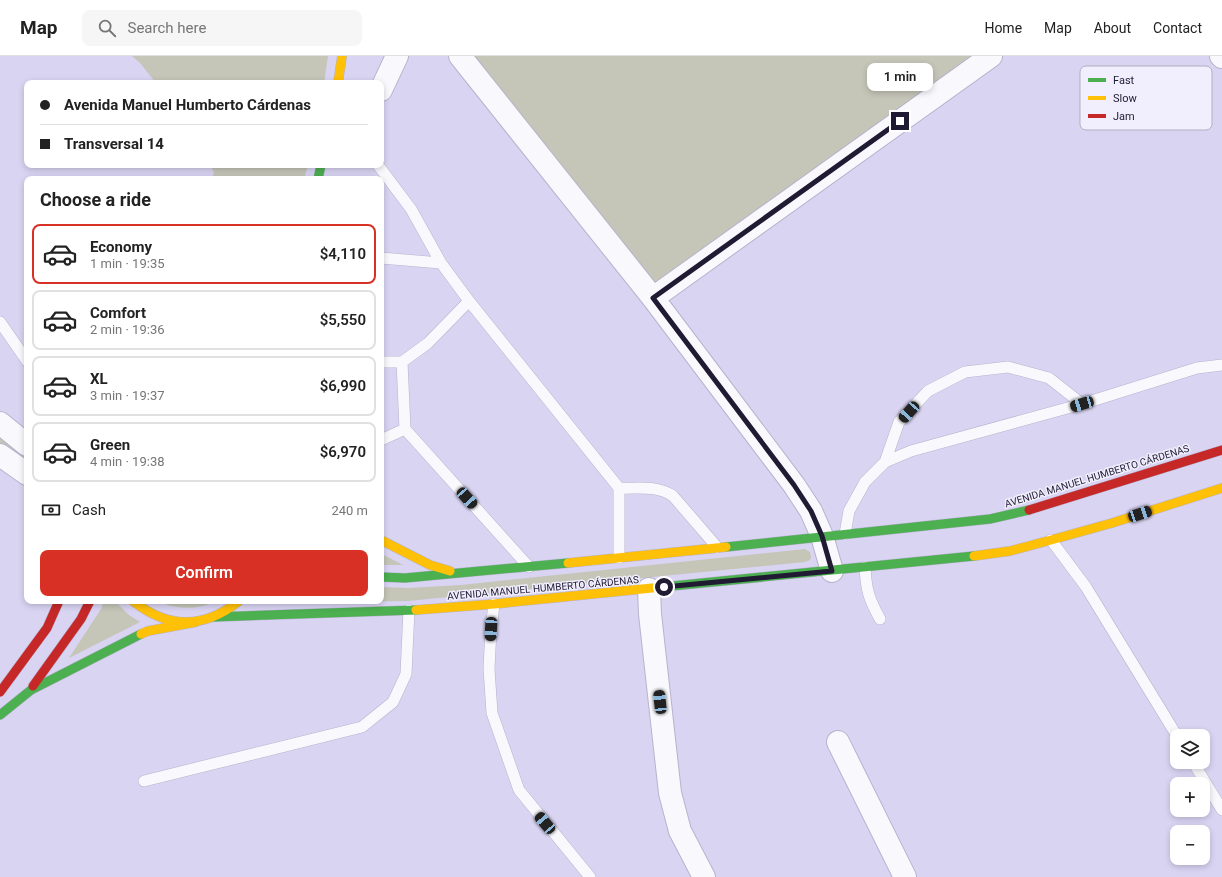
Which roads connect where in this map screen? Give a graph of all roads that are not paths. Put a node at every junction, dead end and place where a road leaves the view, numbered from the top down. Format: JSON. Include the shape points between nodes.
{"nodes":[{"id":1,"x":342,"y":56,"type":"edge"},
{"id":2,"x":397,"y":56,"type":"edge"},
{"id":3,"x":460,"y":56,"type":"edge"},
{"id":4,"x":991,"y":56,"type":"edge"},
{"id":5,"x":338,"y":80,"type":"edge"},
{"id":6,"x":384,"y":84,"type":"edge"},
{"id":7,"x":380,"y":168,"type":"edge"},
{"id":8,"x":384,"y":258,"type":"edge"},
{"id":9,"x":441,"y":263,"type":"junction"},
{"id":10,"x":653,"y":298,"type":"junction"},
{"id":11,"x":469,"y":301,"type":"junction"},
{"id":12,"x":0,"y":322,"type":"edge"},
{"id":13,"x":24,"y":357,"type":"edge"},
{"id":14,"x":384,"y":362,"type":"edge"},
{"id":15,"x":402,"y":362,"type":"junction"},
{"id":16,"x":1222,"y":365,"type":"edge"},
{"id":17,"x":1082,"y":404,"type":"junction"},
{"id":18,"x":0,"y":423,"type":"edge"},
{"id":19,"x":405,"y":429,"type":"junction"},
{"id":20,"x":384,"y":439,"type":"edge"},
{"id":21,"x":24,"y":443,"type":"edge"},
{"id":22,"x":1222,"y":450,"type":"edge"},
{"id":23,"x":0,"y":455,"type":"edge"},
{"id":24,"x":885,"y":462,"type":"junction"},
{"id":25,"x":24,"y":472,"type":"edge"},
{"id":26,"x":619,"y":488,"type":"junction"},
{"id":27,"x":1222,"y":488,"type":"edge"},
{"id":28,"x":845,"y":534,"type":"junction"},
{"id":29,"x":822,"y":536,"type":"junction"},
{"id":30,"x":1052,"y":540,"type":"junction"},
{"id":31,"x":384,"y":542,"type":"edge"},
{"id":32,"x":717,"y":547,"type":"junction"},
{"id":33,"x":619,"y":558,"type":"junction"},
{"id":34,"x":530,"y":568,"type":"junction"},
{"id":35,"x":865,"y":568,"type":"junction"},
{"id":36,"x":832,"y":571,"type":"junction"},
{"id":37,"x":459,"y":574,"type":"junction"},
{"id":38,"x":384,"y":577,"type":"edge"},
{"id":39,"x":649,"y":589,"type":"junction"},
{"id":40,"x":58,"y":604,"type":"edge"},
{"id":41,"x":88,"y":604,"type":"edge"},
{"id":42,"x":137,"y":604,"type":"edge"},
{"id":43,"x":236,"y":604,"type":"edge"},
{"id":44,"x":494,"y":604,"type":"junction"},
{"id":45,"x":409,"y":610,"type":"junction"},
{"id":46,"x":214,"y":617,"type":"junction"},
{"id":47,"x":880,"y":619,"type":"dead end"},
{"id":48,"x":196,"y":622,"type":"junction"},
{"id":49,"x":31,"y":690,"type":"junction"},
{"id":50,"x":0,"y":692,"type":"edge"},
{"id":51,"x":0,"y":715,"type":"edge"},
{"id":52,"x":1173,"y":729,"type":"edge"},
{"id":53,"x":838,"y":742,"type":"dead end"},
{"id":54,"x":1197,"y":769,"type":"edge"},
{"id":55,"x":144,"y":781,"type":"dead end"},
{"id":56,"x":1222,"y":810,"type":"edge"},
{"id":57,"x":590,"y":877,"type":"edge"},
{"id":58,"x":704,"y":877,"type":"edge"},
{"id":59,"x":904,"y":877,"type":"edge"}],
"edges":[{"from":1,"to":5,"type":"main road"},
{"from":2,"to":6,"type":"street"},
{"from":3,"to":10,"type":"street"},
{"from":4,"to":10,"type":"street"},
{"from":7,"to":9,"type":"lane","via":[[411,209]]},
{"from":8,"to":9,"type":"lane"},
{"from":9,"to":11,"type":"lane"},
{"from":10,"to":29,"type":"street","via":[[794,485],[811,511]]},
{"from":11,"to":15,"type":"lane","via":[[428,343]]},
{"from":11,"to":26,"type":"lane"},
{"from":12,"to":13,"type":"lane"},
{"from":14,"to":15,"type":"lane"},
{"from":15,"to":19,"type":"lane"},
{"from":16,"to":17,"type":"lane","via":[[1197,368]]},
{"from":17,"to":24,"type":"lane","via":[[911,451]]},
{"from":17,"to":24,"type":"lane","via":[[1049,378],[1008,367],[965,372],[928,391],[899,422]]},
{"from":18,"to":21,"type":"street"},
{"from":19,"to":20,"type":"lane"},
{"from":19,"to":34,"type":"lane"},
{"from":22,"to":28,"type":"main road","name":"AVENIDA MANUEL HUMBERTO CÁRDENAS","via":[[990,520]]},
{"from":23,"to":25,"type":"street"},
{"from":24,"to":28,"type":"lane","via":[[865,482],[849,511]]},
{"from":26,"to":32,"type":"lane","via":[[666,491]]},
{"from":26,"to":33,"type":"lane"},
{"from":27,"to":30,"type":"main road","name":"AVENIDA MANUEL HUMBERTO CÁRDENAS"},
{"from":28,"to":29,"type":"main road","name":"AVENIDA MANUEL HUMBERTO CÁRDENAS"},
{"from":29,"to":32,"type":"main road","name":"AVENIDA MANUEL HUMBERTO CÁRDENAS"},
{"from":29,"to":36,"type":"street"},
{"from":30,"to":35,"type":"main road","name":"AVENIDA MANUEL HUMBERTO CÁRDENAS","via":[[1010,551]]},
{"from":30,"to":52,"type":"lane","via":[[1086,587]]},
{"from":31,"to":37,"type":"main road","via":[[430,565]]},
{"from":32,"to":33,"type":"main road","name":"AVENIDA MANUEL HUMBERTO CÁRDENAS"},
{"from":33,"to":34,"type":"main road","name":"AVENIDA MANUEL HUMBERTO CÁRDENAS"},
{"from":34,"to":37,"type":"main road","name":"AVENIDA MANUEL HUMBERTO CÁRDENAS"},
{"from":35,"to":36,"type":"main road","name":"AVENIDA MANUEL HUMBERTO CÁRDENAS"},
{"from":35,"to":47,"type":"lane","via":[[870,601]]},
{"from":36,"to":39,"type":"main road","name":"AVENIDA MANUEL HUMBERTO CÁRDENAS"},
{"from":37,"to":38,"type":"main road","name":"AVENIDA MANUEL HUMBERTO CÁRDENAS"},
{"from":39,"to":44,"type":"main road","name":"AVENIDA MANUEL HUMBERTO CÁRDENAS"},
{"from":39,"to":58,"type":"street","via":[[670,793],[680,832]]},
{"from":40,"to":50,"type":"main road","via":[[47,628]]},
{"from":41,"to":49,"type":"main road","via":[[81,619]]},
{"from":42,"to":48,"type":"main road","via":[[164,619]]},
{"from":43,"to":46,"type":"main road"},
{"from":44,"to":45,"type":"main road","name":"AVENIDA MANUEL HUMBERTO CÁRDENAS"},
{"from":44,"to":57,"type":"lane","via":[[489,669],[492,713],[518,790]]},
{"from":45,"to":46,"type":"main road","name":"AVENIDA MANUEL HUMBERTO CÁRDENAS"},
{"from":45,"to":55,"type":"lane","via":[[406,674],[393,702],[362,727]]},
{"from":46,"to":48,"type":"main road"},
{"from":48,"to":49,"type":"main road","via":[[148,631]]},
{"from":49,"to":51,"type":"main road"},
{"from":53,"to":59,"type":"street"},
{"from":54,"to":56,"type":"lane"}]}
